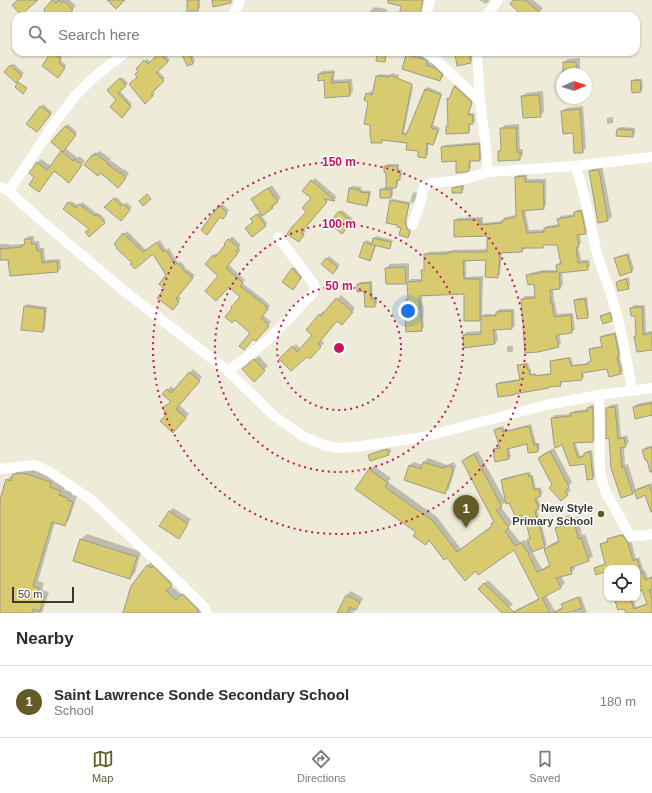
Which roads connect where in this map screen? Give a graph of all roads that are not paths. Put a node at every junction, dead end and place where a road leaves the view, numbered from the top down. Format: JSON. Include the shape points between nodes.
{"nodes":[{"id":1,"x":240,"y":0,"type":"edge"},
{"id":2,"x":430,"y":0,"type":"edge"},
{"id":3,"x":498,"y":0,"type":"edge"},
{"id":4,"x":234,"y":12,"type":"edge"},
{"id":5,"x":427,"y":12,"type":"edge"},
{"id":6,"x":489,"y":12,"type":"edge"},
{"id":7,"x":121,"y":56,"type":"edge"},
{"id":8,"x":431,"y":56,"type":"edge"},
{"id":9,"x":477,"y":56,"type":"edge"},
{"id":10,"x":480,"y":102,"type":"junction"},
{"id":11,"x":652,"y":157,"type":"edge"},
{"id":12,"x":575,"y":166,"type":"junction"},
{"id":13,"x":488,"y":172,"type":"junction"},
{"id":14,"x":4,"y":189,"type":"edge"},
{"id":15,"x":412,"y":225,"type":"dead end"},
{"id":16,"x":278,"y":237,"type":"dead end"},
{"id":17,"x":228,"y":371,"type":"junction"},
{"id":18,"x":652,"y":388,"type":"edge"},
{"id":19,"x":632,"y":390,"type":"junction"},
{"id":20,"x":599,"y":395,"type":"junction"},
{"id":21,"x":0,"y":469,"type":"edge"},
{"id":22,"x":652,"y":534,"type":"edge"},
{"id":23,"x":207,"y":613,"type":"edge"}],
"edges":[{"from":1,"to":4,"type":"street"},
{"from":2,"to":5,"type":"street"},
{"from":3,"to":6,"type":"street"},
{"from":7,"to":14,"type":"street","via":[[75,96]]},
{"from":8,"to":10,"type":"street"},
{"from":9,"to":10,"type":"street"},
{"from":10,"to":13,"type":"street"},
{"from":11,"to":12,"type":"street"},
{"from":12,"to":13,"type":"street"},
{"from":12,"to":19,"type":"street","via":[[587,205],[596,250],[624,343]]},
{"from":13,"to":15,"type":"street","via":[[462,180],[427,184]]},
{"from":14,"to":17,"type":"street","via":[[123,290]]},
{"from":16,"to":17,"type":"street","via":[[315,288],[271,337]]},
{"from":17,"to":20,"type":"street","via":[[274,416],[302,436],[338,448],[423,437],[546,405]]},
{"from":18,"to":19,"type":"street"},
{"from":19,"to":20,"type":"street"},
{"from":20,"to":22,"type":"street","via":[[600,472],[606,493],[631,537]]},
{"from":21,"to":23,"type":"street","via":[[35,465],[90,499],[181,584]]}]}
